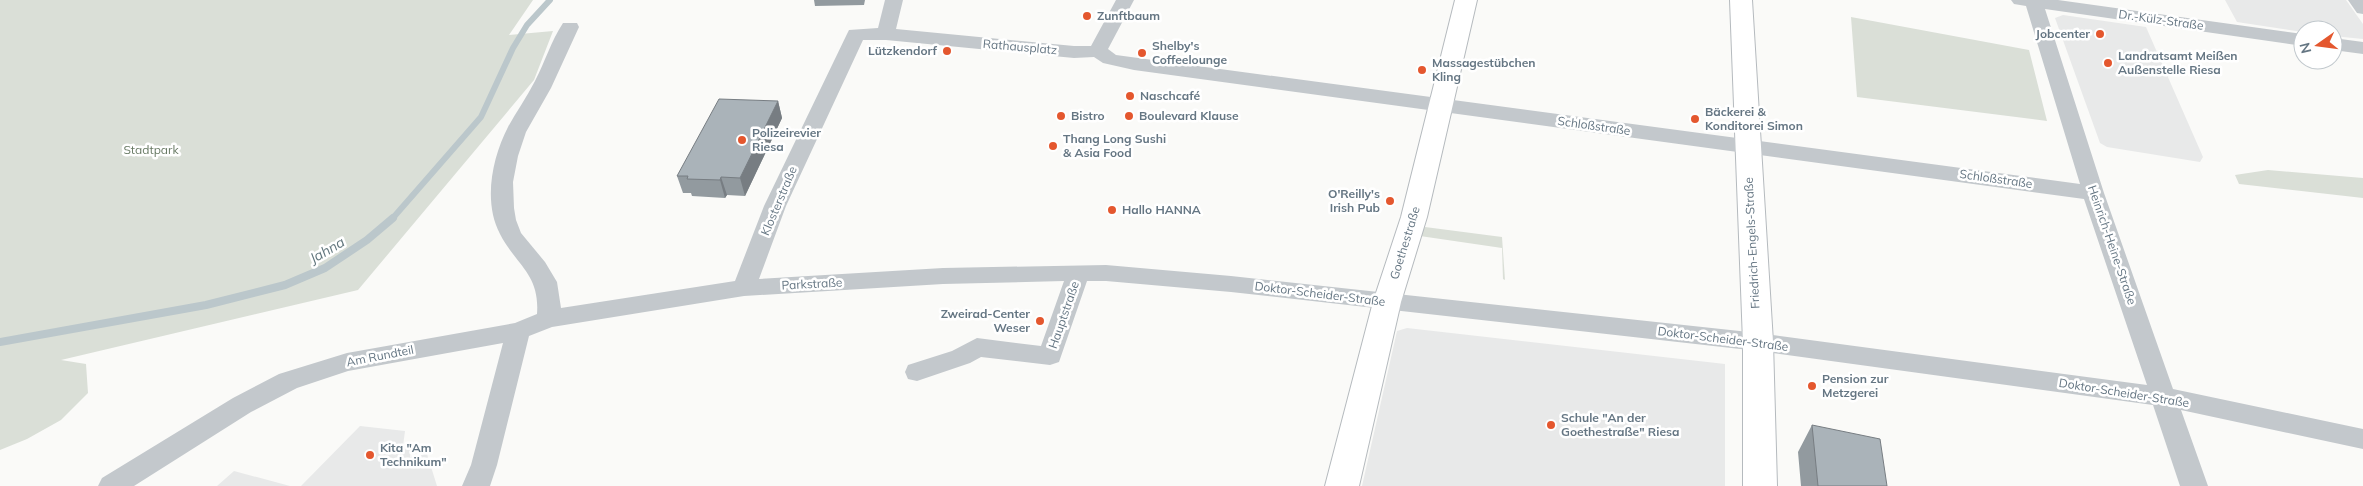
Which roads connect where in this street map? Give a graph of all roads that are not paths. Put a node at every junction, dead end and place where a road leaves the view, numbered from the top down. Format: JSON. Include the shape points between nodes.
{"nodes":[{"id":1,"x":894,"y":0,"type":"edge"},
{"id":2,"x":1125,"y":0,"type":"edge"},
{"id":3,"x":1466,"y":0,"type":"edge"},
{"id":4,"x":1741,"y":0,"type":"edge"},
{"id":5,"x":2357,"y":0,"type":"edge"},
{"id":6,"x":2029,"y":1,"type":"edge"},
{"id":7,"x":2363,"y":9,"type":"edge"},
{"id":8,"x":570,"y":27,"type":"dead end"},
{"id":9,"x":856,"y":34,"type":"joint"},
{"id":10,"x":886,"y":34,"type":"junction"},
{"id":11,"x":2293,"y":39,"type":"edge"},
{"id":12,"x":2343,"y":45,"type":"edge"},
{"id":13,"x":2363,"y":48,"type":"edge"},
{"id":14,"x":1098,"y":51,"type":"junction"},
{"id":15,"x":1440,"y":105,"type":"junction"},
{"id":16,"x":1746,"y":146,"type":"junction"},
{"id":17,"x":2093,"y":193,"type":"junction"},
{"id":18,"x":1078,"y":274,"type":"junction"},
{"id":19,"x":744,"y":288,"type":"junction"},
{"id":20,"x":1387,"y":302,"type":"junction"},
{"id":21,"x":549,"y":319,"type":"junction"},
{"id":22,"x":518,"y":331,"type":"junction"},
{"id":23,"x":1758,"y":342,"type":"junction"},
{"id":24,"x":917,"y":372,"type":"dead end"},
{"id":25,"x":2164,"y":397,"type":"junction"},
{"id":26,"x":2363,"y":439,"type":"edge"},
{"id":27,"x":112,"y":486,"type":"edge"},
{"id":28,"x":476,"y":486,"type":"edge"},
{"id":29,"x":1342,"y":486,"type":"edge"},
{"id":30,"x":1760,"y":486,"type":"edge"},
{"id":31,"x":2194,"y":486,"type":"edge"}],
"edges":[{"from":1,"to":10,"type":"street"},
{"from":2,"to":14,"type":"street"},
{"from":3,"to":15,"type":"main road","name":"Goethestraße"},
{"from":4,"to":16,"type":"main road","name":"Friedrich-Engels-Straße"},
{"from":5,"to":7,"type":"street"},
{"from":6,"to":11,"type":"street","name":"Dr.-Külz-Straße"},
{"from":6,"to":17,"type":"street","name":"Heinrich-Heine-Straße"},
{"from":8,"to":21,"type":"street","via":[[537,97],[516,132],[508,151],[503,182],[503,211],[509,229],[549,290]]},
{"from":9,"to":10,"type":"street","name":"Rathausplatz"},
{"from":9,"to":19,"type":"street","name":"Klosterstraße","via":[[775,206]]},
{"from":10,"to":14,"type":"street","name":"Rathausplatz","via":[[1074,52]]},
{"from":12,"to":13,"type":"street"},
{"from":14,"to":15,"type":"street","name":"Schloßstraße","via":[[1110,59],[1134,64]]},
{"from":15,"to":16,"type":"street","name":"Schloßstraße"},
{"from":15,"to":20,"type":"main road","name":"Goethestraße","via":[[1414,217]]},
{"from":16,"to":17,"type":"street","name":"Schloßstraße"},
{"from":16,"to":23,"type":"main road","name":"Friedrich-Engels-Straße"},
{"from":17,"to":25,"type":"street","name":"Heinrich-Heine-Straße"},
{"from":18,"to":19,"type":"street","name":"Parkstraße","via":[[943,276]]},
{"from":18,"to":20,"type":"street","name":"Doktor-Scheider-Straße","via":[[1106,273],[1231,284]]},
{"from":18,"to":24,"type":"street","name":"Hauptstraße","via":[[1050,356],[976,347],[961,357]]},
{"from":19,"to":21,"type":"street","name":"Parkstraße"},
{"from":20,"to":23,"type":"street","name":"Doktor-Scheider-Straße"},
{"from":20,"to":29,"type":"main road","name":"Goethestraße"},
{"from":21,"to":22,"type":"street","name":"Parkstraße"},
{"from":22,"to":27,"type":"street","name":"Am Rundteil","via":[[346,362],[288,381]]},
{"from":22,"to":28,"type":"street"},
{"from":23,"to":25,"type":"street","name":"Doktor-Scheider-Straße"},
{"from":23,"to":30,"type":"main road","name":"Friedrich-Engels-Straße"},
{"from":25,"to":26,"type":"street","name":"Doktor-Scheider-Straße"},
{"from":25,"to":31,"type":"street","name":"Heinrich-Heine-Straße"}]}
